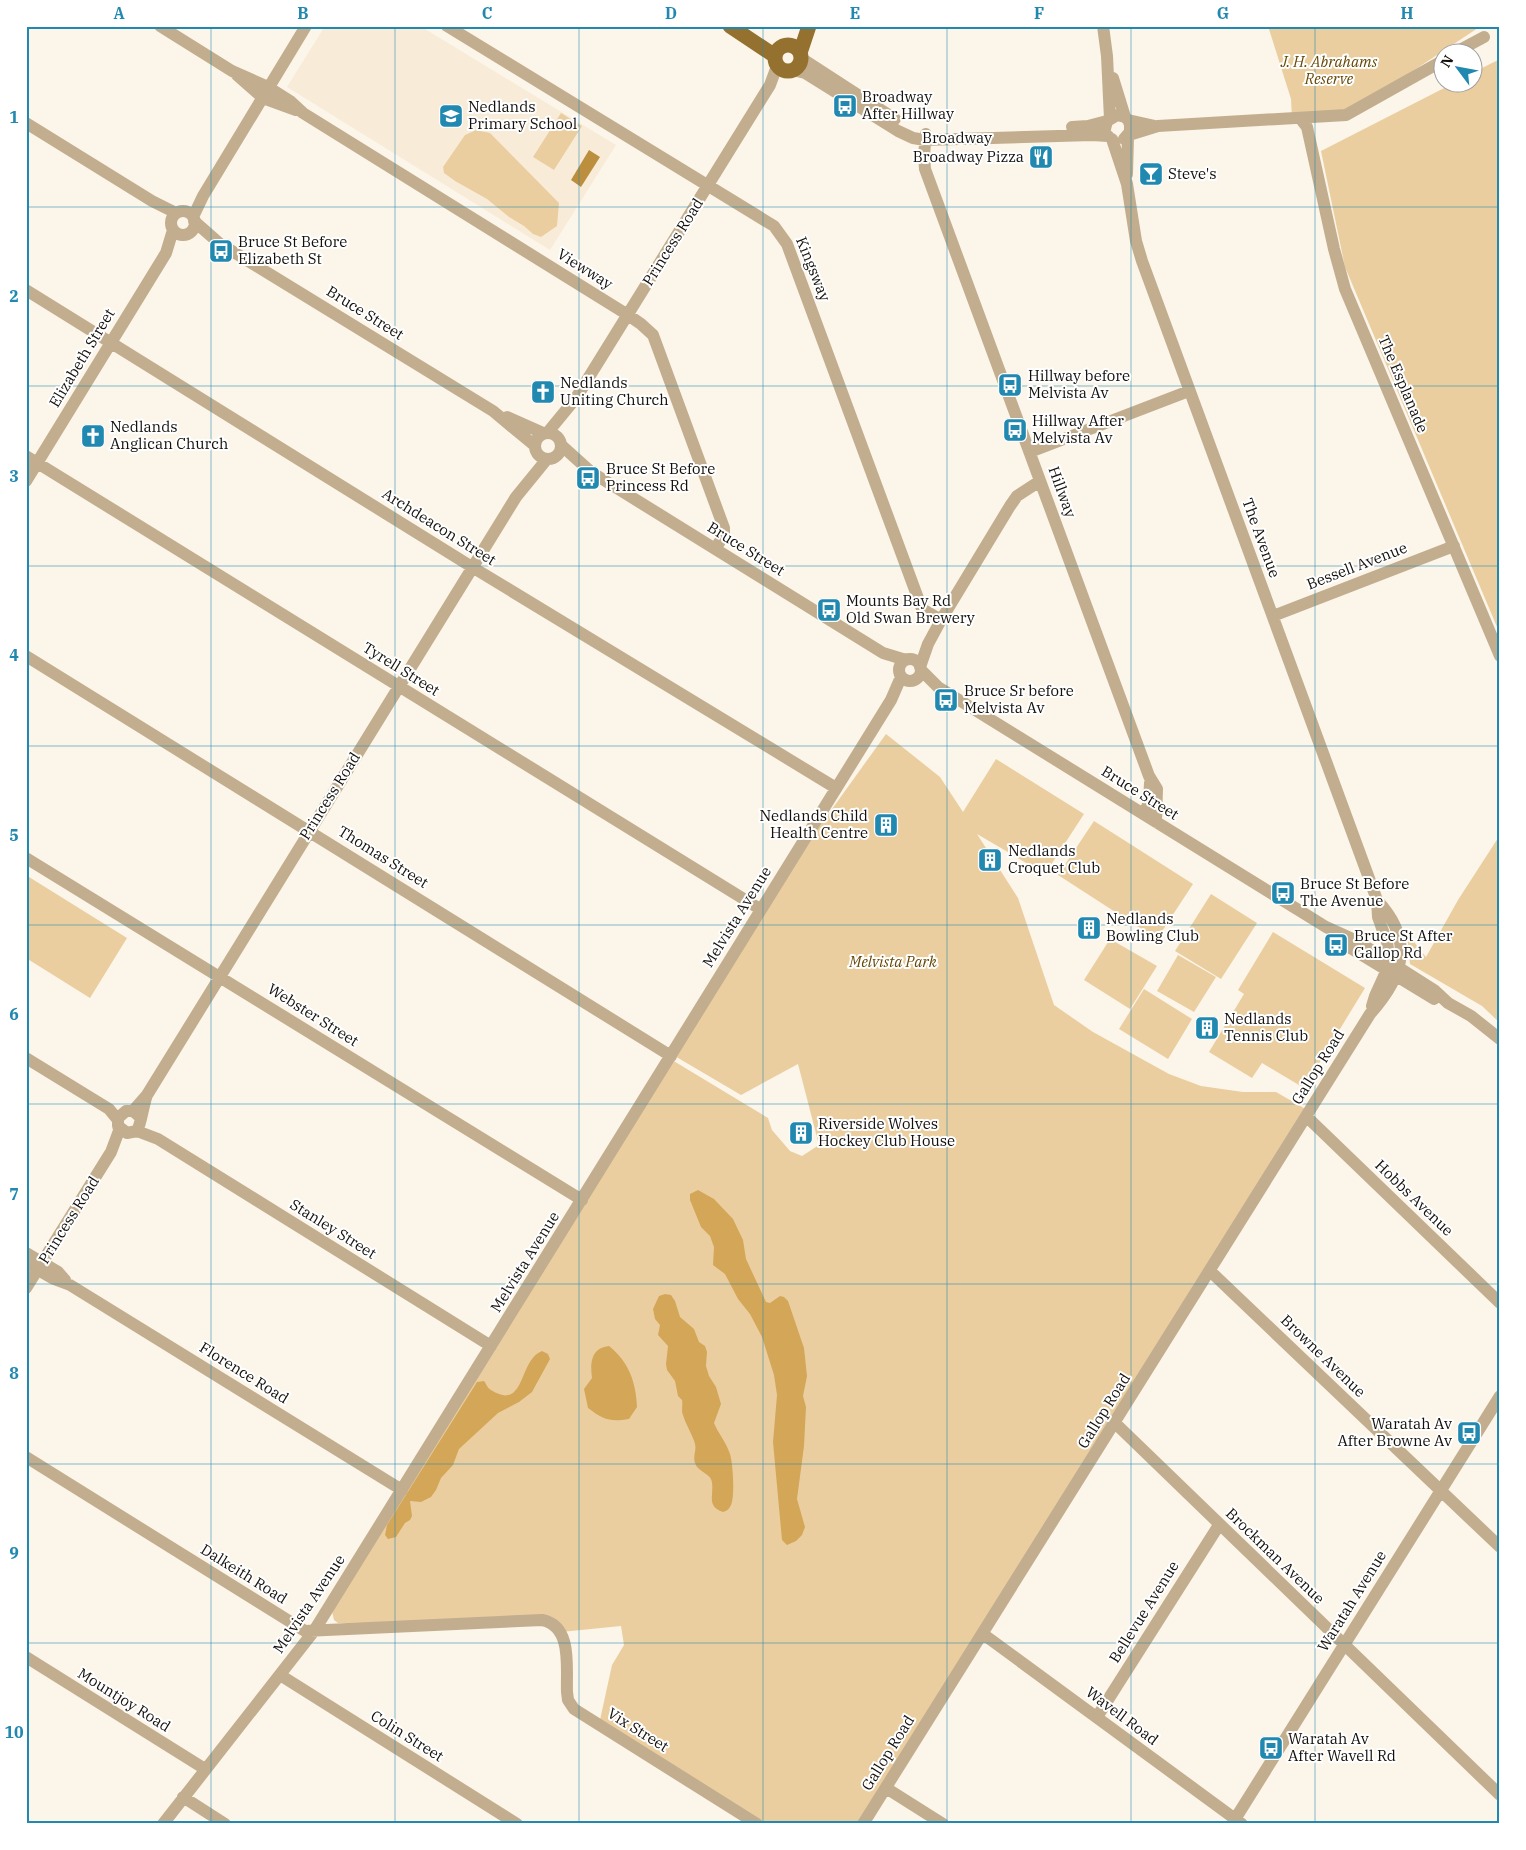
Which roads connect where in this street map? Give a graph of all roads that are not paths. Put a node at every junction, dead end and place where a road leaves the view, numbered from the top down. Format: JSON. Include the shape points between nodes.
{"nodes":[{"id":1,"x":160,"y":26,"type":"edge"},
{"id":2,"x":306,"y":26,"type":"edge"},
{"id":3,"x":447,"y":26,"type":"edge"},
{"id":4,"x":730,"y":26,"type":"edge"},
{"id":5,"x":745,"y":26,"type":"edge"},
{"id":6,"x":807,"y":26,"type":"edge"},
{"id":7,"x":1103,"y":26,"type":"edge"},
{"id":8,"x":1484,"y":36,"type":"dead end"},
{"id":9,"x":1474,"y":42,"type":"edge"},
{"id":10,"x":1107,"y":56,"type":"junction"},
{"id":11,"x":788,"y":58,"type":"junction"},
{"id":12,"x":1434,"y":66,"type":"edge"},
{"id":13,"x":266,"y":92,"type":"junction"},
{"id":14,"x":1126,"y":118,"type":"junction"},
{"id":15,"x":1300,"y":118,"type":"junction"},
{"id":16,"x":1108,"y":120,"type":"junction"},
{"id":17,"x":26,"y":123,"type":"edge"},
{"id":18,"x":1158,"y":126,"type":"junction"},
{"id":19,"x":1128,"y":136,"type":"junction"},
{"id":20,"x":926,"y":137,"type":"junction"},
{"id":21,"x":1110,"y":138,"type":"junction"},
{"id":22,"x":1126,"y":184,"type":"junction"},
{"id":23,"x":708,"y":186,"type":"junction"},
{"id":24,"x":183,"y":223,"type":"junction"},
{"id":25,"x":26,"y":290,"type":"edge"},
{"id":26,"x":628,"y":315,"type":"junction"},
{"id":27,"x":111,"y":343,"type":"junction"},
{"id":28,"x":1189,"y":391,"type":"junction"},
{"id":29,"x":576,"y":398,"type":"junction"},
{"id":30,"x":493,"y":411,"type":"junction"},
{"id":31,"x":545,"y":432,"type":"junction"},
{"id":32,"x":560,"y":442,"type":"junction"},
{"id":33,"x":535,"y":448,"type":"junction"},
{"id":34,"x":1030,"y":452,"type":"junction"},
{"id":35,"x":550,"y":458,"type":"junction"},
{"id":36,"x":32,"y":460,"type":"edge"},
{"id":37,"x":591,"y":472,"type":"junction"},
{"id":38,"x":26,"y":480,"type":"edge"},
{"id":39,"x":1040,"y":480,"type":"junction"},
{"id":40,"x":516,"y":497,"type":"junction"},
{"id":41,"x":1454,"y":546,"type":"junction"},
{"id":42,"x":716,"y":549,"type":"junction"},
{"id":43,"x":472,"y":567,"type":"junction"},
{"id":44,"x":1273,"y":616,"type":"junction"},
{"id":45,"x":940,"y":620,"type":"junction"},
{"id":46,"x":26,"y":656,"type":"edge"},
{"id":47,"x":1500,"y":656,"type":"edge"},
{"id":48,"x":911,"y":671,"type":"junction"},
{"id":49,"x":398,"y":687,"type":"junction"},
{"id":50,"x":1150,"y":776,"type":"junction"},
{"id":51,"x":836,"y":788,"type":"junction"},
{"id":52,"x":1144,"y":814,"type":"junction"},
{"id":53,"x":1156,"y":822,"type":"junction"},
{"id":54,"x":309,"y":830,"type":"junction"},
{"id":55,"x":26,"y":858,"type":"edge"},
{"id":56,"x":760,"y":909,"type":"junction"},
{"id":57,"x":1393,"y":970,"type":"junction"},
{"id":58,"x":219,"y":976,"type":"junction"},
{"id":59,"x":1500,"y":1039,"type":"edge"},
{"id":60,"x":671,"y":1056,"type":"junction"},
{"id":61,"x":26,"y":1058,"type":"edge"},
{"id":62,"x":1307,"y":1117,"type":"junction"},
{"id":63,"x":131,"y":1121,"type":"junction"},
{"id":64,"x":582,"y":1200,"type":"junction"},
{"id":65,"x":26,"y":1253,"type":"edge"},
{"id":66,"x":26,"y":1263,"type":"edge"},
{"id":67,"x":40,"y":1266,"type":"junction"},
{"id":68,"x":1210,"y":1271,"type":"junction"},
{"id":69,"x":26,"y":1288,"type":"edge"},
{"id":70,"x":1500,"y":1303,"type":"edge"},
{"id":71,"x":492,"y":1346,"type":"junction"},
{"id":72,"x":1500,"y":1396,"type":"edge"},
{"id":73,"x":1115,"y":1423,"type":"junction"},
{"id":74,"x":26,"y":1458,"type":"edge"},
{"id":75,"x":402,"y":1490,"type":"junction"},
{"id":76,"x":1440,"y":1492,"type":"junction"},
{"id":77,"x":1219,"y":1525,"type":"junction"},
{"id":78,"x":1500,"y":1548,"type":"edge"},
{"id":79,"x":558,"y":1628,"type":"joint"},
{"id":80,"x":314,"y":1631,"type":"junction"},
{"id":81,"x":983,"y":1634,"type":"junction"},
{"id":82,"x":1344,"y":1644,"type":"junction"},
{"id":83,"x":26,"y":1658,"type":"edge"},
{"id":84,"x":280,"y":1675,"type":"junction"},
{"id":85,"x":1097,"y":1717,"type":"junction"},
{"id":86,"x":206,"y":1769,"type":"junction"},
{"id":87,"x":886,"y":1788,"type":"junction"},
{"id":88,"x":1500,"y":1795,"type":"edge"},
{"id":89,"x":183,"y":1797,"type":"junction"},
{"id":90,"x":1236,"y":1822,"type":"edge"},
{"id":91,"x":162,"y":1824,"type":"edge"},
{"id":92,"x":225,"y":1824,"type":"edge"},
{"id":93,"x":517,"y":1824,"type":"edge"},
{"id":94,"x":757,"y":1824,"type":"edge"},
{"id":95,"x":863,"y":1824,"type":"edge"},
{"id":96,"x":943,"y":1824,"type":"edge"}],
"edges":[{"from":1,"to":13,"type":"street","name":"Viewway","via":[[232,71],[258,81]]},
{"from":2,"to":13,"type":"street","name":"Elizabeth Street"},
{"from":3,"to":23,"type":"street","name":"Kingsway"},
{"from":4,"to":11,"type":"main road","name":"Broadway"},
{"from":5,"to":11,"type":"main road","name":"Broadway"},
{"from":6,"to":11,"type":"main road","name":"Princess Road"},
{"from":7,"to":10,"type":"street"},
{"from":8,"to":9,"type":"street"},
{"from":10,"to":14,"type":"street"},
{"from":10,"to":16,"type":"street"},
{"from":11,"to":20,"type":"street","name":"Broadway"},
{"from":11,"to":23,"type":"street","name":"Princess Road"},
{"from":12,"to":15,"type":"street","via":[[1346,115]]},
{"from":13,"to":24,"type":"street","name":"Elizabeth Street"},
{"from":13,"to":26,"type":"street","name":"Viewway"},
{"from":14,"to":16,"type":"street","via":[[1117,115]]},
{"from":14,"to":18,"type":"street"},
{"from":14,"to":19,"type":"street","via":[[1131,128]]},
{"from":15,"to":18,"type":"street"},
{"from":15,"to":41,"type":"street","name":"The Esplanade","via":[[1307,127],[1345,288]]},
{"from":16,"to":20,"type":"street","name":"Broadway","via":[[1088,126]]},
{"from":16,"to":21,"type":"street","via":[[1105,129]]},
{"from":17,"to":24,"type":"street","name":"Bruce Street"},
{"from":18,"to":19,"type":"street"},
{"from":19,"to":21,"type":"street","via":[[1120,140]]},
{"from":19,"to":22,"type":"street","name":"The Avenue"},
{"from":20,"to":21,"type":"street","name":"Broadway","via":[[1092,134]]},
{"from":20,"to":34,"type":"street","name":"Hillway","via":[[925,169]]},
{"from":21,"to":22,"type":"street","name":"The Avenue"},
{"from":22,"to":28,"type":"street","name":"The Avenue","via":[[1142,261]]},
{"from":23,"to":26,"type":"street","name":"Princess Road"},
{"from":23,"to":45,"type":"street","name":"Kingsway","via":[[774,226],[787,244],[922,609]]},
{"from":24,"to":27,"type":"street","name":"Elizabeth Street"},
{"from":24,"to":30,"type":"street","name":"Bruce Street"},
{"from":25,"to":27,"type":"street","name":"Archdeacon Street"},
{"from":26,"to":29,"type":"street","name":"Princess Road"},
{"from":26,"to":42,"type":"street","name":"Viewway","via":[[653,335],[724,528]]},
{"from":27,"to":36,"type":"street","name":"Elizabeth Street"},
{"from":27,"to":43,"type":"street","name":"Archdeacon Street"},
{"from":28,"to":34,"type":"street"},
{"from":28,"to":44,"type":"street","name":"The Avenue"},
{"from":29,"to":31,"type":"street","name":"Princess Road"},
{"from":29,"to":32,"type":"street","name":"Princess Road"},
{"from":30,"to":31,"type":"street","name":"Bruce Street"},
{"from":30,"to":33,"type":"street","name":"Bruce Street"},
{"from":31,"to":32,"type":"street","via":[[554,433]]},
{"from":31,"to":33,"type":"street","via":[[536,439]]},
{"from":32,"to":35,"type":"street","via":[[558,454]]},
{"from":32,"to":37,"type":"street","name":"Bruce Street"},
{"from":33,"to":35,"type":"street","via":[[539,456]]},
{"from":33,"to":40,"type":"street","name":"Princess Road"},
{"from":34,"to":39,"type":"street","name":"Hillway"},
{"from":35,"to":37,"type":"street","name":"Bruce Street"},
{"from":35,"to":40,"type":"street","name":"Princess Road"},
{"from":36,"to":38,"type":"street","name":"Elizabeth Street"},
{"from":36,"to":49,"type":"street","name":"Tyrell Street"},
{"from":37,"to":42,"type":"street","name":"Bruce Street"},
{"from":39,"to":45,"type":"street","name":"Melvista Avenue","via":[[1017,496]]},
{"from":39,"to":50,"type":"street","name":"Hillway"},
{"from":40,"to":43,"type":"street","name":"Princess Road"},
{"from":41,"to":44,"type":"street","name":"Bessell Avenue"},
{"from":41,"to":47,"type":"street","name":"The Esplanade"},
{"from":42,"to":48,"type":"street","name":"Bruce Street"},
{"from":43,"to":49,"type":"street","name":"Princess Road"},
{"from":43,"to":51,"type":"street","name":"Archdeacon Street"},
{"from":44,"to":57,"type":"street","name":"The Avenue","via":[[1377,900],[1398,931],[1401,945]]},
{"from":45,"to":48,"type":"street","name":"Melvista Avenue"},
{"from":46,"to":54,"type":"street","name":"Thomas Street"},
{"from":48,"to":51,"type":"street","name":"Melvista Avenue"},
{"from":48,"to":52,"type":"street","name":"Bruce Street"},
{"from":49,"to":54,"type":"street","name":"Princess Road"},
{"from":49,"to":56,"type":"street","name":"Tyrell Street"},
{"from":50,"to":52,"type":"street","name":"Hillway"},
{"from":50,"to":53,"type":"street","name":"Hillway","via":[[1157,789]]},
{"from":51,"to":56,"type":"street","name":"Melvista Avenue"},
{"from":52,"to":53,"type":"street","name":"Bruce Street"},
{"from":53,"to":57,"type":"street","name":"Bruce Street","via":[[1326,927],[1352,949]]},
{"from":54,"to":58,"type":"street","name":"Princess Road"},
{"from":54,"to":60,"type":"street","name":"Thomas Street"},
{"from":55,"to":58,"type":"street","name":"Webster Street"},
{"from":56,"to":60,"type":"street","name":"Melvista Avenue"},
{"from":57,"to":59,"type":"street","name":"Bruce Street","via":[[1434,990]]},
{"from":57,"to":62,"type":"street","name":"Gallop Road","via":[[1381,1001]]},
{"from":58,"to":63,"type":"street","name":"Princess Road"},
{"from":58,"to":64,"type":"street","name":"Webster Street"},
{"from":60,"to":64,"type":"street","name":"Melvista Avenue"},
{"from":61,"to":63,"type":"street"},
{"from":62,"to":68,"type":"street","name":"Gallop Road"},
{"from":62,"to":70,"type":"street","name":"Hobbs Avenue"},
{"from":63,"to":67,"type":"street","name":"Princess Road"},
{"from":63,"to":71,"type":"street","name":"Stanley Street"},
{"from":64,"to":71,"type":"street","name":"Melvista Avenue"},
{"from":65,"to":67,"type":"street","name":"Florence Road"},
{"from":66,"to":67,"type":"street","name":"Florence Road"},
{"from":67,"to":69,"type":"street","name":"Princess Road"},
{"from":67,"to":75,"type":"street","name":"Florence Road","via":[[58,1272],[70,1285]]},
{"from":68,"to":73,"type":"street","name":"Gallop Road"},
{"from":68,"to":76,"type":"street","name":"Browne Avenue"},
{"from":71,"to":75,"type":"street","name":"Melvista Avenue"},
{"from":72,"to":76,"type":"street","name":"Waratah Avenue"},
{"from":73,"to":77,"type":"street","name":"Brockman Avenue"},
{"from":73,"to":81,"type":"street","name":"Gallop Road"},
{"from":74,"to":80,"type":"street","name":"Dalkeith Road","via":[[305,1631]]},
{"from":75,"to":80,"type":"street","name":"Melvista Avenue"},
{"from":76,"to":78,"type":"street","name":"Browne Avenue"},
{"from":76,"to":82,"type":"street","name":"Waratah Avenue"},
{"from":77,"to":82,"type":"street","name":"Brockman Avenue"},
{"from":77,"to":85,"type":"street","name":"Bellevue Avenue"},
{"from":79,"to":80,"type":"street","name":"Dalkeith Road","via":[[542,1620]]},
{"from":79,"to":94,"type":"street","name":"Vix Street","via":[[565,1646],[568,1700],[574,1709]]},
{"from":80,"to":84,"type":"street","name":"Melvista Avenue"},
{"from":81,"to":85,"type":"street","name":"Wavell Road"},
{"from":81,"to":87,"type":"street","name":"Gallop Road"},
{"from":82,"to":88,"type":"street","name":"Brockman Avenue"},
{"from":82,"to":90,"type":"street","name":"Waratah Avenue"},
{"from":83,"to":86,"type":"street","name":"Mountjoy Road"},
{"from":84,"to":86,"type":"street","name":"Melvista Avenue"},
{"from":84,"to":93,"type":"street","name":"Colin Street"},
{"from":85,"to":90,"type":"street","name":"Wavell Road"},
{"from":86,"to":89,"type":"street","name":"Melvista Avenue"},
{"from":87,"to":95,"type":"street","name":"Gallop Road"},
{"from":87,"to":96,"type":"street"},
{"from":89,"to":91,"type":"street","name":"Melvista Avenue"},
{"from":89,"to":92,"type":"street"}]}
